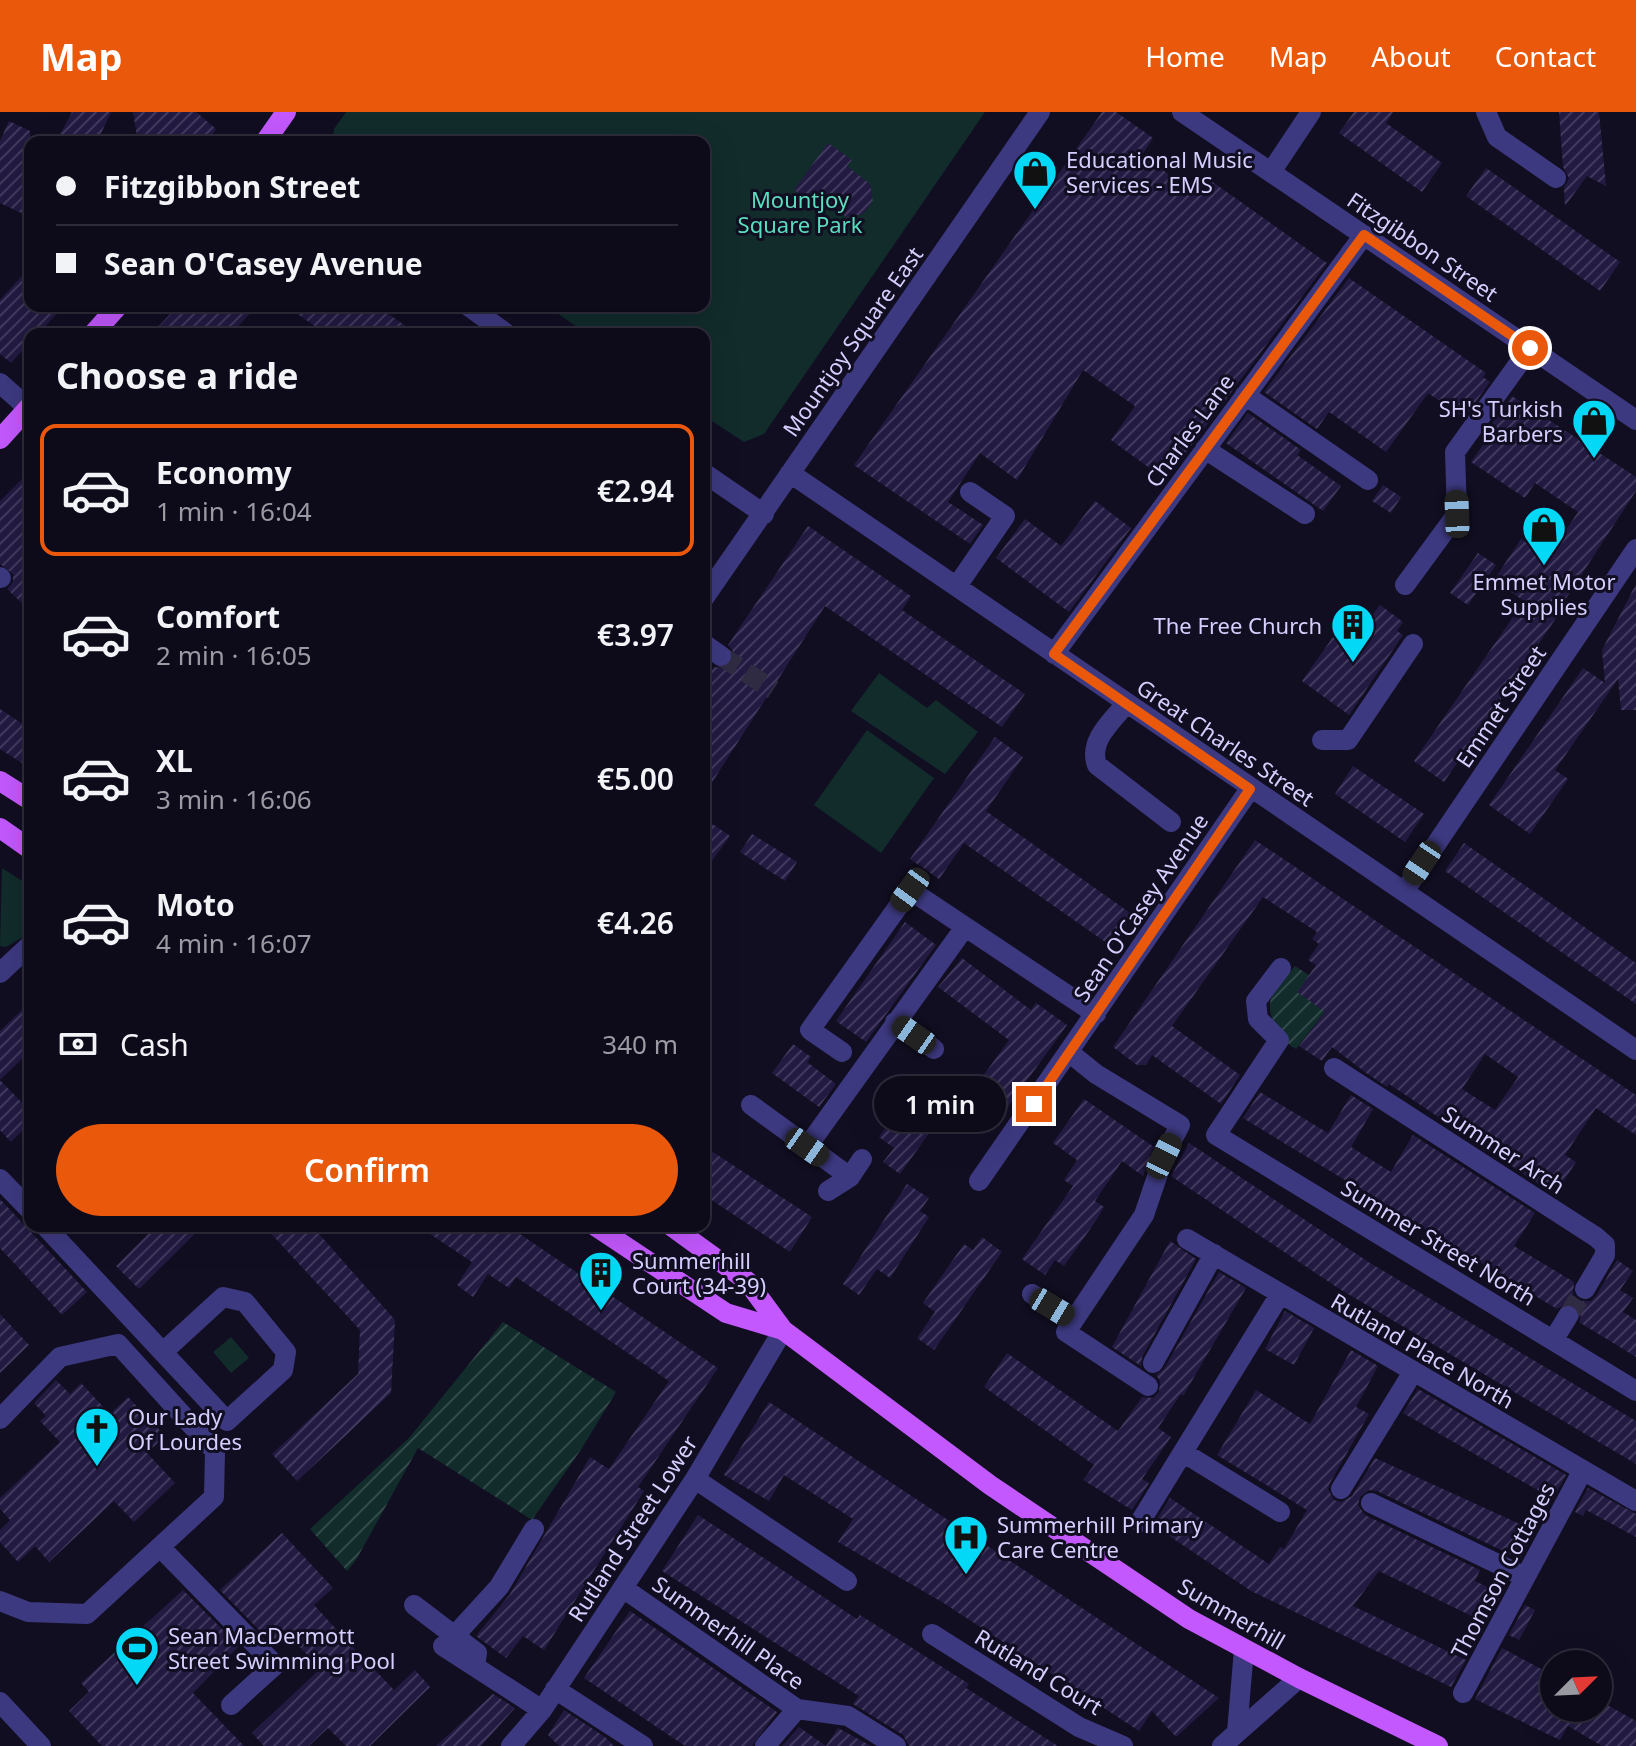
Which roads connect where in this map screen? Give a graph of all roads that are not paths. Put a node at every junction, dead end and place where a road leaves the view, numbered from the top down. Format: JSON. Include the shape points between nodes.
{"nodes":[{"id":1,"x":1040,"y":112,"type":"edge"},
{"id":2,"x":1182,"y":112,"type":"edge"},
{"id":3,"x":1311,"y":112,"type":"edge"},
{"id":4,"x":1486,"y":112,"type":"edge"},
{"id":5,"x":281,"y":114,"type":"edge"},
{"id":6,"x":268,"y":136,"type":"edge"},
{"id":7,"x":1271,"y":172,"type":"junction"},
{"id":8,"x":1556,"y":178,"type":"dead end"},
{"id":9,"x":1364,"y":235,"type":"junction"},
{"id":10,"x":113,"y":312,"type":"edge"},
{"id":11,"x":476,"y":312,"type":"edge"},
{"id":12,"x":98,"y":328,"type":"edge"},
{"id":13,"x":499,"y":328,"type":"edge"},
{"id":14,"x":1530,"y":348,"type":"junction"},
{"id":15,"x":0,"y":383,"type":"edge"},
{"id":16,"x":1245,"y":395,"type":"junction"},
{"id":17,"x":24,"y":403,"type":"edge"},
{"id":18,"x":24,"y":413,"type":"edge"},
{"id":19,"x":1636,"y":420,"type":"edge"},
{"id":20,"x":0,"y":439,"type":"edge"},
{"id":21,"x":1205,"y":449,"type":"junction"},
{"id":22,"x":790,"y":473,"type":"junction"},
{"id":23,"x":710,"y":477,"type":"edge"},
{"id":24,"x":1368,"y":480,"type":"dead end"},
{"id":25,"x":970,"y":492,"type":"dead end"},
{"id":26,"x":764,"y":514,"type":"junction"},
{"id":27,"x":1305,"y":514,"type":"dead end"},
{"id":28,"x":1636,"y":549,"type":"edge"},
{"id":29,"x":1405,"y":585,"type":"dead end"},
{"id":30,"x":957,"y":586,"type":"junction"},
{"id":31,"x":710,"y":590,"type":"edge"},
{"id":32,"x":1413,"y":644,"type":"dead end"},
{"id":33,"x":1054,"y":654,"type":"junction"},
{"id":34,"x":1126,"y":704,"type":"junction"},
{"id":35,"x":1322,"y":740,"type":"dead end"},
{"id":36,"x":0,"y":781,"type":"edge"},
{"id":37,"x":1250,"y":789,"type":"junction"},
{"id":38,"x":24,"y":796,"type":"edge"},
{"id":39,"x":1171,"y":822,"type":"dead end"},
{"id":40,"x":0,"y":828,"type":"edge"},
{"id":41,"x":24,"y":845,"type":"edge"},
{"id":42,"x":1405,"y":890,"type":"junction"},
{"id":43,"x":965,"y":927,"type":"junction"},
{"id":44,"x":24,"y":951,"type":"edge"},
{"id":45,"x":1281,"y":968,"type":"dead end"},
{"id":46,"x":0,"y":973,"type":"edge"},
{"id":47,"x":1096,"y":1014,"type":"junction"},
{"id":48,"x":895,"y":1022,"type":"junction"},
{"id":49,"x":934,"y":1049,"type":"dead end"},
{"id":50,"x":1636,"y":1050,"type":"edge"},
{"id":51,"x":842,"y":1052,"type":"dead end"},
{"id":52,"x":1070,"y":1053,"type":"junction"},
{"id":53,"x":1334,"y":1068,"type":"dead end"},
{"id":54,"x":751,"y":1105,"type":"dead end"},
{"id":55,"x":807,"y":1147,"type":"junction"},
{"id":56,"x":862,"y":1159,"type":"dead end"},
{"id":57,"x":850,"y":1177,"type":"junction"},
{"id":58,"x":0,"y":1179,"type":"edge"},
{"id":59,"x":979,"y":1181,"type":"dead end"},
{"id":60,"x":828,"y":1191,"type":"dead end"},
{"id":61,"x":24,"y":1204,"type":"edge"},
{"id":62,"x":51,"y":1232,"type":"edge"},
{"id":63,"x":604,"y":1232,"type":"edge"},
{"id":64,"x":679,"y":1232,"type":"edge"},
{"id":65,"x":1187,"y":1239,"type":"dead end"},
{"id":66,"x":1214,"y":1254,"type":"junction"},
{"id":67,"x":1585,"y":1289,"type":"tunnel mouth"},
{"id":68,"x":1032,"y":1294,"type":"dead end"},
{"id":69,"x":1279,"y":1296,"type":"junction"},
{"id":70,"x":1568,"y":1316,"type":"tunnel mouth"},
{"id":71,"x":1073,"y":1319,"type":"junction"},
{"id":72,"x":783,"y":1330,"type":"junction"},
{"id":73,"x":1554,"y":1339,"type":"junction"},
{"id":74,"x":163,"y":1352,"type":"junction"},
{"id":75,"x":1153,"y":1363,"type":"dead end"},
{"id":76,"x":1413,"y":1372,"type":"junction"},
{"id":77,"x":1148,"y":1386,"type":"dead end"},
{"id":78,"x":1636,"y":1391,"type":"edge"},
{"id":79,"x":0,"y":1419,"type":"edge"},
{"id":80,"x":1184,"y":1453,"type":"junction"},
{"id":81,"x":1583,"y":1470,"type":"junction"},
{"id":82,"x":695,"y":1479,"type":"junction"},
{"id":83,"x":1341,"y":1489,"type":"dead end"},
{"id":84,"x":1636,"y":1501,"type":"edge"},
{"id":85,"x":1371,"y":1503,"type":"dead end"},
{"id":86,"x":1280,"y":1512,"type":"dead end"},
{"id":87,"x":1140,"y":1522,"type":"dead end"},
{"id":88,"x":534,"y":1529,"type":"dead end"},
{"id":89,"x":160,"y":1547,"type":"junction"},
{"id":90,"x":1525,"y":1577,"type":"junction"},
{"id":91,"x":847,"y":1581,"type":"dead end"},
{"id":92,"x":623,"y":1588,"type":"junction"},
{"id":93,"x":0,"y":1601,"type":"edge"},
{"id":94,"x":414,"y":1605,"type":"dead end"},
{"id":95,"x":932,"y":1634,"type":"dead end"},
{"id":96,"x":450,"y":1640,"type":"junction"},
{"id":97,"x":1244,"y":1649,"type":"junction"},
{"id":98,"x":1299,"y":1678,"type":"junction"},
{"id":99,"x":555,"y":1689,"type":"junction"},
{"id":100,"x":1463,"y":1693,"type":"dead end"},
{"id":101,"x":0,"y":1702,"type":"edge"},
{"id":102,"x":231,"y":1705,"type":"dead end"},
{"id":103,"x":797,"y":1709,"type":"junction"},
{"id":104,"x":542,"y":1710,"type":"junction"},
{"id":105,"x":1230,"y":1739,"type":"edge"},
{"id":106,"x":41,"y":1746,"type":"edge"},
{"id":107,"x":511,"y":1746,"type":"edge"},
{"id":108,"x":643,"y":1746,"type":"edge"},
{"id":109,"x":765,"y":1746,"type":"edge"},
{"id":110,"x":896,"y":1746,"type":"edge"},
{"id":111,"x":1123,"y":1746,"type":"edge"},
{"id":112,"x":1438,"y":1746,"type":"edge"}],
"edges":[{"from":1,"to":22,"type":"street","name":"Mountjoy Square East"},
{"from":2,"to":7,"type":"street","name":"Fitzgibbon Street"},
{"from":3,"to":7,"type":"street"},
{"from":4,"to":8,"type":"street","via":[[1497,137]]},
{"from":5,"to":6,"type":"main road"},
{"from":7,"to":9,"type":"street","name":"Fitzgibbon Street"},
{"from":9,"to":14,"type":"street","name":"Fitzgibbon Street"},
{"from":9,"to":16,"type":"street","name":"Charles Lane"},
{"from":10,"to":12,"type":"main road"},
{"from":11,"to":13,"type":"street"},
{"from":14,"to":19,"type":"street","name":"Fitzgibbon Street"},
{"from":14,"to":29,"type":"street","via":[[1455,452],[1457,514]]},
{"from":15,"to":17,"type":"street"},
{"from":16,"to":21,"type":"street","name":"Charles Lane"},
{"from":16,"to":24,"type":"street"},
{"from":18,"to":20,"type":"main road"},
{"from":21,"to":27,"type":"street"},
{"from":21,"to":33,"type":"street","name":"Charles Lane"},
{"from":22,"to":26,"type":"street","name":"Mountjoy Square East"},
{"from":22,"to":30,"type":"street","name":"Great Charles Street"},
{"from":23,"to":26,"type":"street"},
{"from":25,"to":30,"type":"street","via":[[1005,516]]},
{"from":26,"to":31,"type":"street","name":"Mountjoy Square East"},
{"from":28,"to":42,"type":"street","name":"Emmet Street"},
{"from":30,"to":33,"type":"street","name":"Great Charles Street"},
{"from":32,"to":35,"type":"street","via":[[1348,740]]},
{"from":33,"to":34,"type":"street","name":"Great Charles Street"},
{"from":34,"to":37,"type":"street","name":"Great Charles Street"},
{"from":34,"to":39,"type":"street","via":[[1095,742],[1097,765]]},
{"from":36,"to":38,"type":"main road"},
{"from":37,"to":42,"type":"street","name":"Great Charles Street"},
{"from":37,"to":47,"type":"street","name":"Sean O'Casey Avenue"},
{"from":40,"to":41,"type":"main road"},
{"from":42,"to":50,"type":"street","name":"Great Charles Street"},
{"from":43,"to":47,"type":"street"},
{"from":43,"to":48,"type":"street"},
{"from":43,"to":51,"type":"street","via":[[910,890],[810,1030]]},
{"from":44,"to":46,"type":"street"},
{"from":45,"to":73,"type":"street","name":"Summer Street North","via":[[1256,1001],[1258,1019],[1279,1040],[1216,1135]]},
{"from":47,"to":52,"type":"street","name":"Sean O'Casey Avenue"},
{"from":48,"to":49,"type":"street"},
{"from":48,"to":55,"type":"street"},
{"from":52,"to":59,"type":"street","name":"Sean O'Casey Avenue"},
{"from":52,"to":71,"type":"street","via":[[1180,1125],[1144,1215]]},
{"from":53,"to":67,"type":"street","name":"Summer Arch","via":[[1596,1237],[1605,1245],[1605,1255]]},
{"from":54,"to":55,"type":"street"},
{"from":55,"to":57,"type":"street"},
{"from":56,"to":57,"type":"street"},
{"from":57,"to":60,"type":"street"},
{"from":58,"to":61,"type":"street"},
{"from":62,"to":74,"type":"street"},
{"from":63,"to":72,"type":"main road","name":"Summerhill","via":[[726,1313]]},
{"from":64,"to":72,"type":"main road","name":"Summerhill","via":[[747,1281]]},
{"from":65,"to":66,"type":"street","name":"Rutland Place North"},
{"from":66,"to":69,"type":"street","name":"Rutland Place North"},
{"from":66,"to":75,"type":"street"},
{"from":68,"to":71,"type":"street"},
{"from":69,"to":76,"type":"street","name":"Rutland Place North"},
{"from":69,"to":80,"type":"street"},
{"from":70,"to":73,"type":"street"},
{"from":71,"to":77,"type":"street","via":[[1066,1332]]},
{"from":72,"to":82,"type":"street","name":"Rutland Street Lower"},
{"from":72,"to":97,"type":"main road","name":"Summerhill","via":[[990,1485],[1189,1619]]},
{"from":73,"to":78,"type":"street","name":"Summer Street North"},
{"from":74,"to":74,"type":"street","via":[[223,1297],[245,1302],[286,1352],[283,1370],[227,1421]]},
{"from":76,"to":81,"type":"street","name":"Rutland Place North"},
{"from":76,"to":83,"type":"street"},
{"from":79,"to":89,"type":"street","via":[[60,1357],[118,1344],[215,1451],[214,1497]]},
{"from":80,"to":86,"type":"street"},
{"from":80,"to":87,"type":"street"},
{"from":81,"to":84,"type":"street","name":"Rutland Place North"},
{"from":81,"to":90,"type":"street","name":"Thomson Cottages"},
{"from":82,"to":91,"type":"street"},
{"from":82,"to":92,"type":"street","name":"Rutland Street Lower"},
{"from":85,"to":90,"type":"street"},
{"from":88,"to":96,"type":"street","via":[[499,1587]]},
{"from":89,"to":93,"type":"street","via":[[87,1614],[28,1612]]},
{"from":89,"to":102,"type":"street","via":[[275,1665]]},
{"from":90,"to":100,"type":"street","name":"Thomson Cottages"},
{"from":92,"to":99,"type":"street","name":"Rutland Street Lower"},
{"from":92,"to":103,"type":"street","name":"Summerhill Place"},
{"from":94,"to":96,"type":"street"},
{"from":95,"to":111,"type":"street","name":"Rutland Court","via":[[1079,1727]]},
{"from":96,"to":104,"type":"street","via":[[475,1666]]},
{"from":97,"to":98,"type":"main road","name":"Summerhill"},
{"from":97,"to":105,"type":"street"},
{"from":98,"to":105,"type":"street"},
{"from":98,"to":112,"type":"main road","name":"Summerhill"},
{"from":99,"to":104,"type":"street","name":"Rutland Street Lower"},
{"from":99,"to":108,"type":"street"},
{"from":101,"to":106,"type":"street"},
{"from":103,"to":109,"type":"street"},
{"from":103,"to":110,"type":"street","name":"Summerhill Place","via":[[848,1716]]},
{"from":104,"to":107,"type":"street","name":"Rutland Street Lower"}]}
